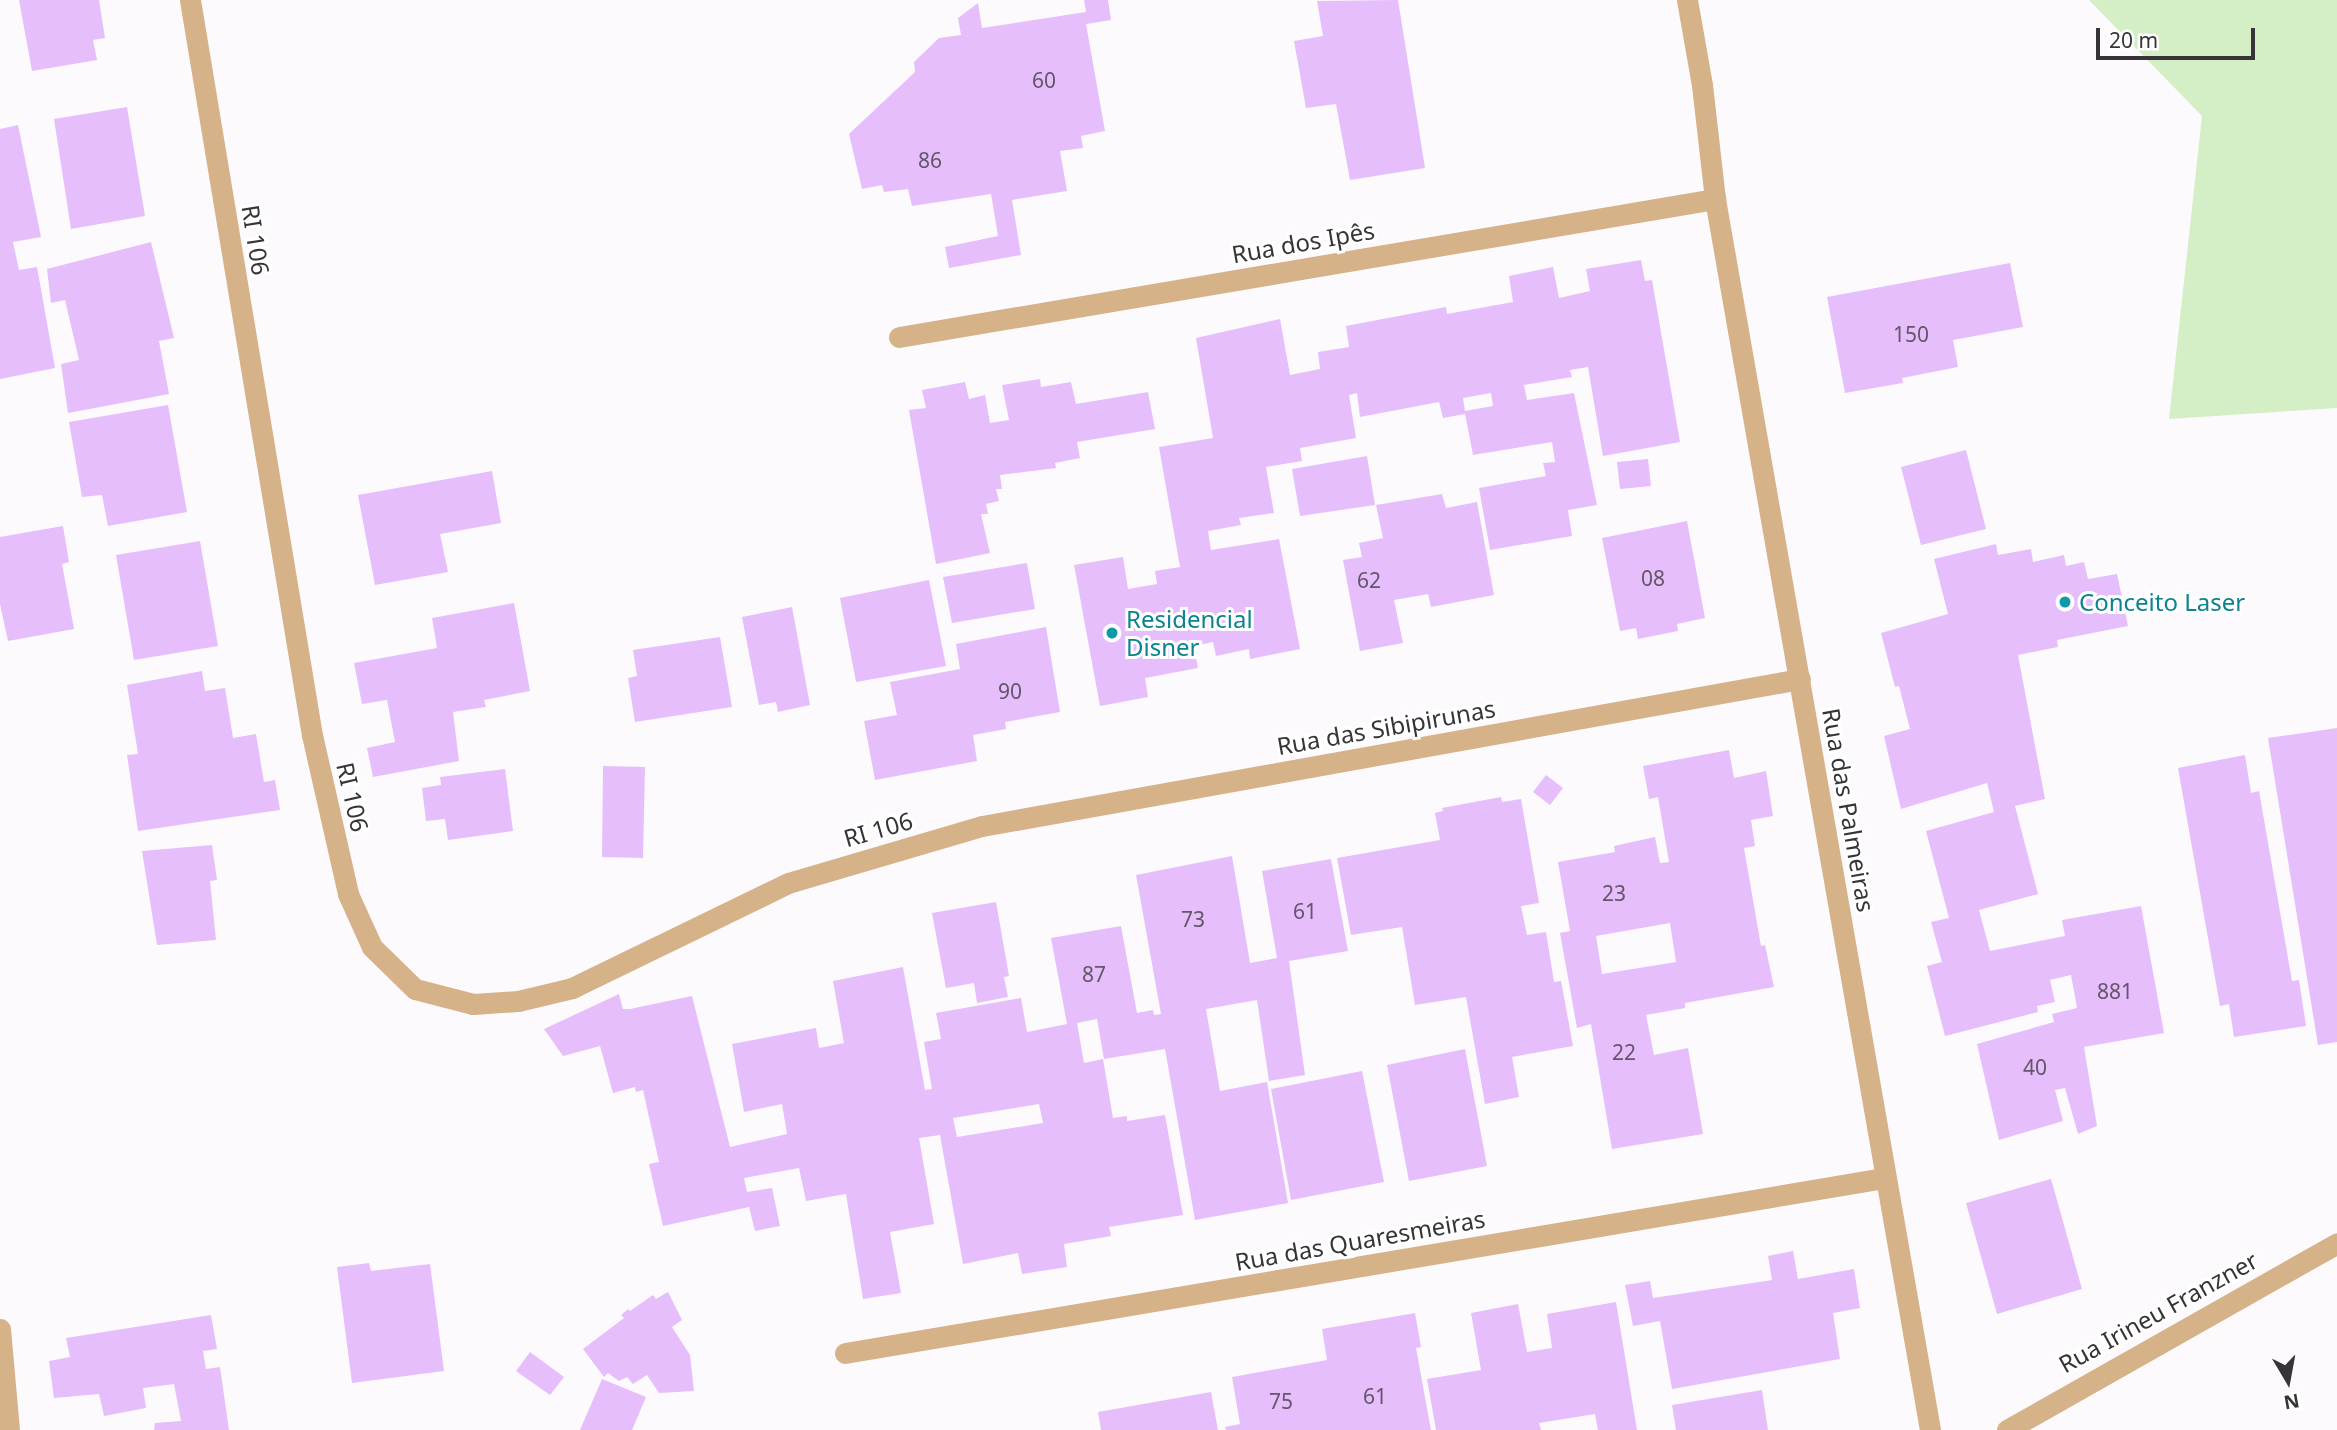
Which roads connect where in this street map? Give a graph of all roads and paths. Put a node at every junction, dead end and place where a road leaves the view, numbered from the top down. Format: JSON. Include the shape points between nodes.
{"nodes":[{"id":1,"x":190,"y":0,"type":"edge"},
{"id":2,"x":1687,"y":0,"type":"edge"},
{"id":3,"x":1715,"y":198,"type":"junction"},
{"id":4,"x":899,"y":337,"type":"dead end"},
{"id":5,"x":1800,"y":679,"type":"junction"},
{"id":6,"x":982,"y":826,"type":"joint"},
{"id":7,"x":1884,"y":1178,"type":"junction"},
{"id":8,"x":2337,"y":1243,"type":"edge"},
{"id":9,"x":0,"y":1329,"type":"edge"},
{"id":10,"x":845,"y":1353,"type":"dead end"},
{"id":11,"x":9,"y":1430,"type":"edge"},
{"id":12,"x":1930,"y":1430,"type":"edge"},
{"id":13,"x":2007,"y":1430,"type":"edge"}],
"edges":[{"from":1,"to":6,"type":"street","name":"RI 106","via":[[312,735],[348,894],[372,947],[415,989],[473,1004],[518,1001],[572,988],[788,883]]},
{"from":2,"to":3,"type":"street","name":"Rua das Palmeiras"},
{"from":3,"to":4,"type":"street","name":"Rua dos Ipês"},
{"from":3,"to":5,"type":"street","name":"Rua das Palmeiras"},
{"from":5,"to":6,"type":"street","name":"Rua das Sibipirunas"},
{"from":5,"to":7,"type":"street","name":"Rua das Palmeiras"},
{"from":7,"to":10,"type":"street","name":"Rua das Quaresmeiras"},
{"from":7,"to":12,"type":"street","name":"Rua das Palmeiras"},
{"from":8,"to":13,"type":"street","name":"Rua Irineu Franzner"},
{"from":9,"to":11,"type":"street"}]}
